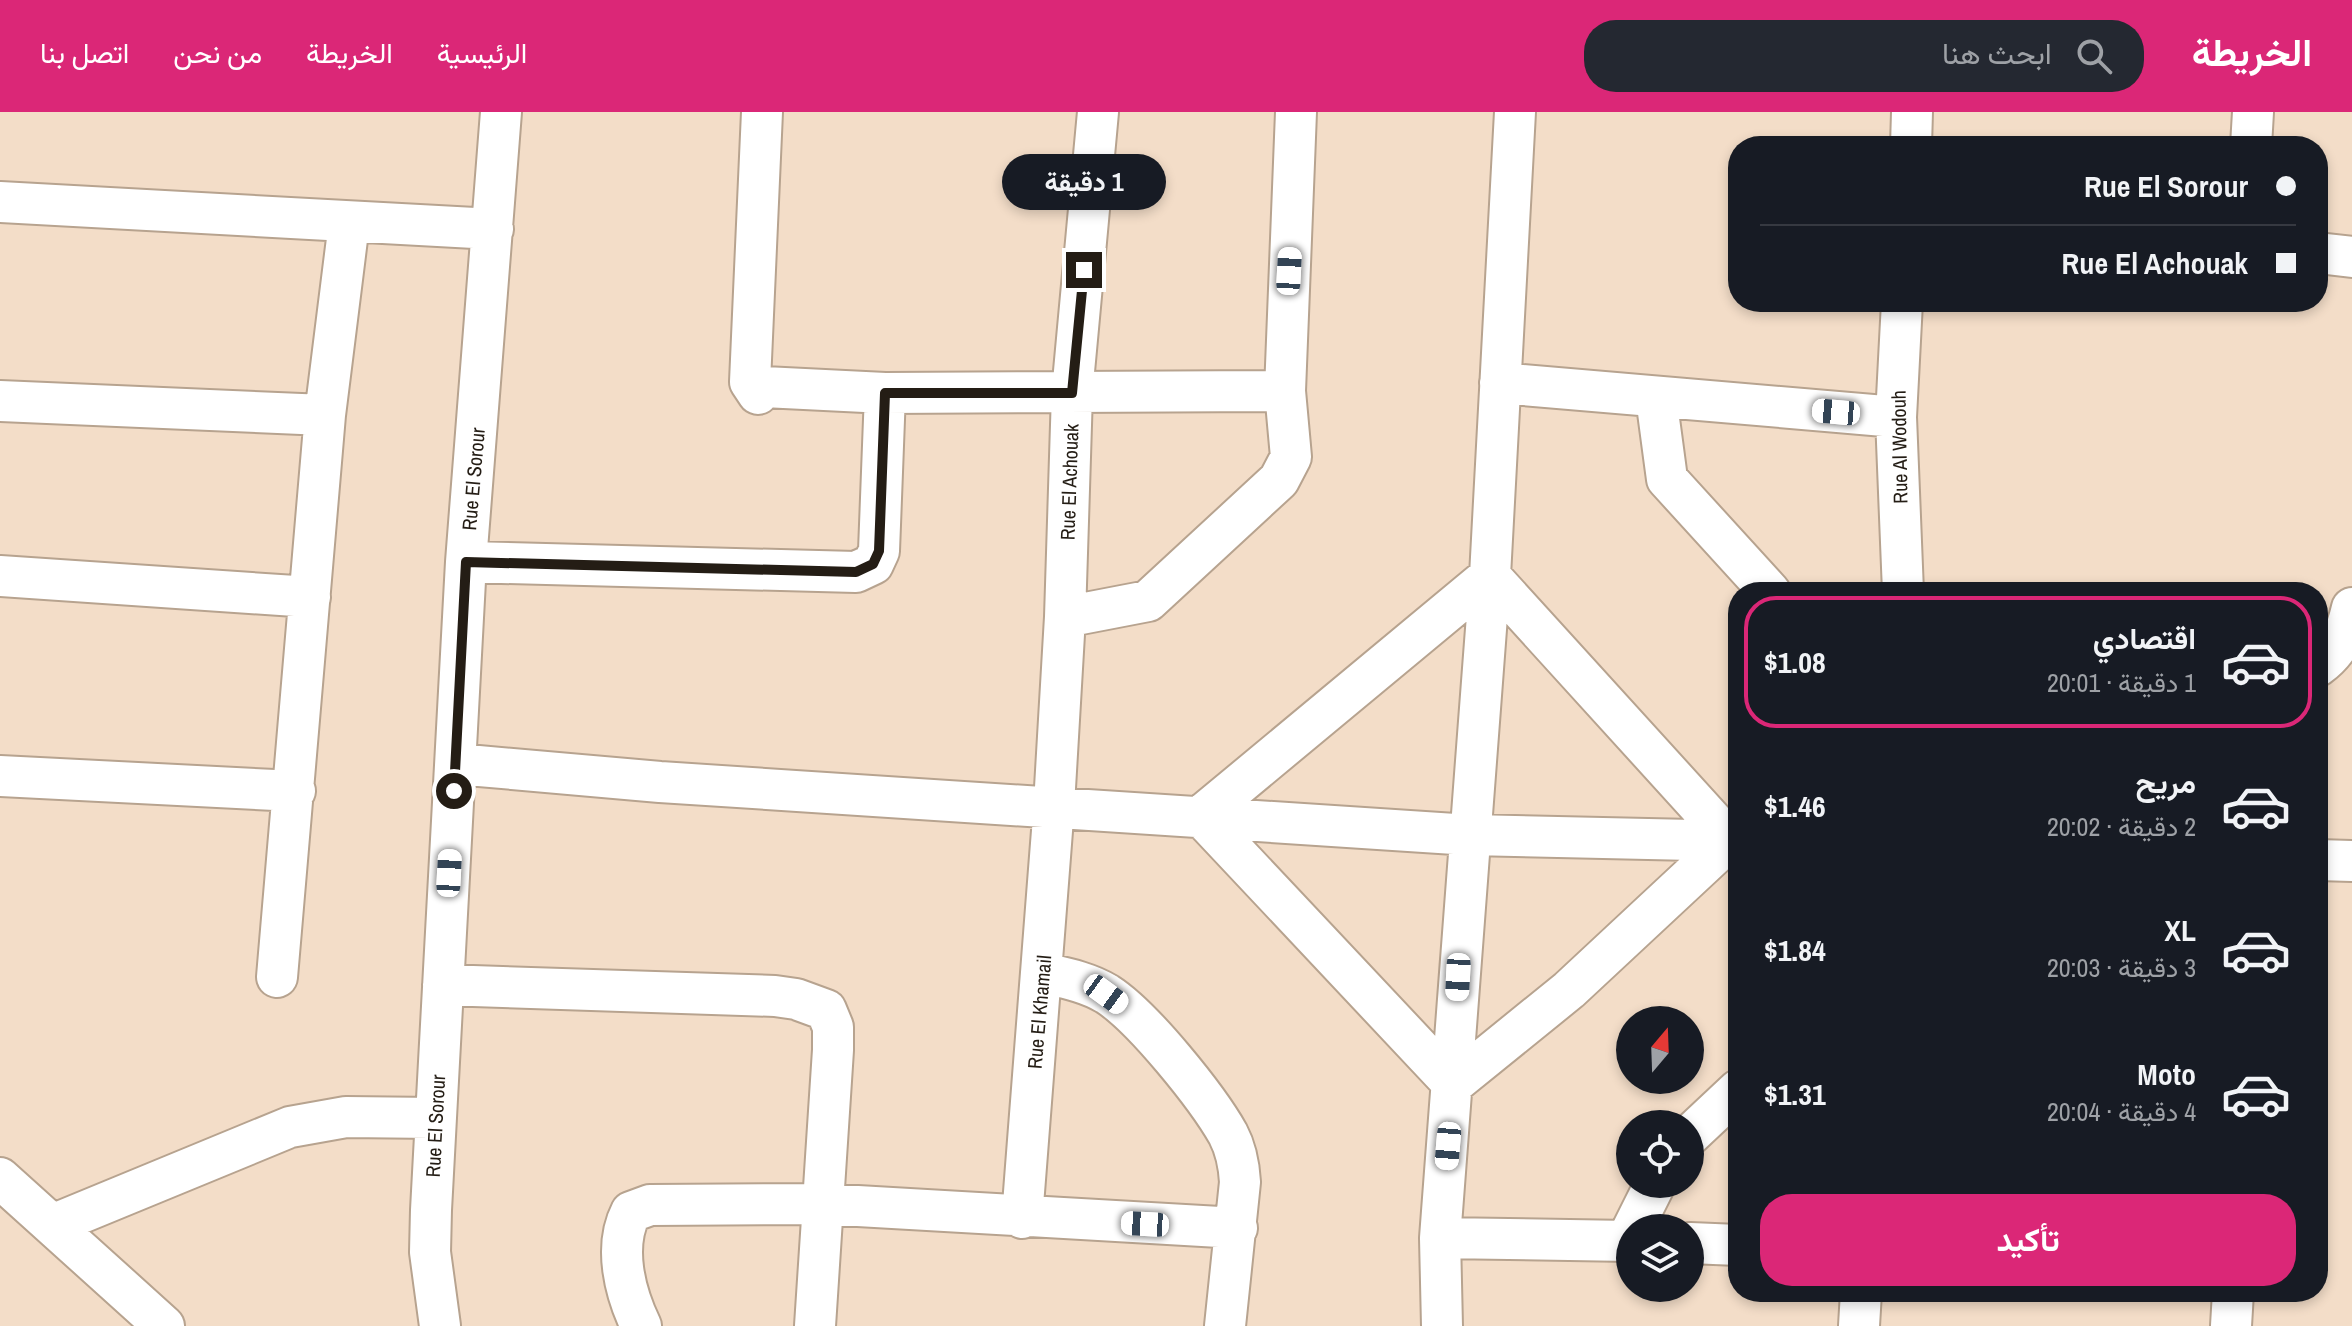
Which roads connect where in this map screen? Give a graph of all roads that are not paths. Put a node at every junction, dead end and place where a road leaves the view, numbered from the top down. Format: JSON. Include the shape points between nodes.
{"nodes":[{"id":1,"x":501,"y":112,"type":"edge"},
{"id":2,"x":762,"y":112,"type":"edge"},
{"id":3,"x":1098,"y":112,"type":"edge"},
{"id":4,"x":1296,"y":112,"type":"edge"},
{"id":5,"x":1515,"y":112,"type":"edge"},
{"id":6,"x":1912,"y":112,"type":"edge"},
{"id":7,"x":2253,"y":112,"type":"edge"},
{"id":8,"x":1911,"y":136,"type":"edge"},
{"id":9,"x":2252,"y":136,"type":"edge"},
{"id":10,"x":0,"y":202,"type":"edge"},
{"id":11,"x":349,"y":223,"type":"junction"},
{"id":12,"x":493,"y":229,"type":"junction"},
{"id":13,"x":2328,"y":254,"type":"edge"},
{"id":14,"x":2352,"y":257,"type":"edge"},
{"id":15,"x":1901,"y":312,"type":"edge"},
{"id":16,"x":1500,"y":383,"type":"junction"},
{"id":17,"x":1285,"y":391,"type":"junction"},
{"id":18,"x":885,"y":393,"type":"junction"},
{"id":19,"x":1072,"y":393,"type":"junction"},
{"id":20,"x":1656,"y":397,"type":"junction"},
{"id":21,"x":0,"y":401,"type":"edge"},
{"id":22,"x":325,"y":415,"type":"junction"},
{"id":23,"x":1896,"y":417,"type":"junction"},
{"id":24,"x":466,"y":562,"type":"junction"},
{"id":25,"x":0,"y":576,"type":"edge"},
{"id":26,"x":1490,"y":576,"type":"junction"},
{"id":27,"x":1761,"y":582,"type":"edge"},
{"id":28,"x":1903,"y":582,"type":"edge"},
{"id":29,"x":310,"y":597,"type":"junction"},
{"id":30,"x":2352,"y":608,"type":"edge"},
{"id":31,"x":1065,"y":617,"type":"junction"},
{"id":32,"x":2328,"y":659,"type":"edge"},
{"id":33,"x":456,"y":764,"type":"junction"},
{"id":34,"x":0,"y":776,"type":"edge"},
{"id":35,"x":295,"y":791,"type":"junction"},
{"id":36,"x":1054,"y":805,"type":"junction"},
{"id":37,"x":1201,"y":816,"type":"junction"},
{"id":38,"x":1728,"y":834,"type":"edge"},
{"id":39,"x":1470,"y":835,"type":"junction"},
{"id":40,"x":1728,"y":841,"type":"edge"},
{"id":41,"x":1728,"y":846,"type":"edge"},
{"id":42,"x":2328,"y":860,"type":"edge"},
{"id":43,"x":2352,"y":861,"type":"edge"},
{"id":44,"x":1043,"y":973,"type":"junction"},
{"id":45,"x":277,"y":977,"type":"dead end"},
{"id":46,"x":443,"y":985,"type":"junction"},
{"id":47,"x":1453,"y":1084,"type":"junction"},
{"id":48,"x":1728,"y":1099,"type":"edge"},
{"id":49,"x":436,"y":1118,"type":"junction"},
{"id":50,"x":1704,"y":1122,"type":"edge"},
{"id":51,"x":0,"y":1178,"type":"edge"},
{"id":52,"x":823,"y":1204,"type":"junction"},
{"id":53,"x":1022,"y":1218,"type":"junction"},
{"id":54,"x":52,"y":1225,"type":"junction"},
{"id":55,"x":1237,"y":1228,"type":"junction"},
{"id":56,"x":1616,"y":1236,"type":"edge"},
{"id":57,"x":1440,"y":1238,"type":"junction"},
{"id":58,"x":1704,"y":1244,"type":"edge"},
{"id":59,"x":1728,"y":1245,"type":"edge"},
{"id":60,"x":1860,"y":1302,"type":"edge"},
{"id":61,"x":2232,"y":1302,"type":"edge"},
{"id":62,"x":164,"y":1326,"type":"edge"},
{"id":63,"x":440,"y":1326,"type":"edge"},
{"id":64,"x":641,"y":1326,"type":"edge"},
{"id":65,"x":815,"y":1326,"type":"edge"},
{"id":66,"x":1225,"y":1326,"type":"edge"},
{"id":67,"x":1442,"y":1326,"type":"edge"},
{"id":68,"x":1859,"y":1326,"type":"edge"},
{"id":69,"x":2231,"y":1326,"type":"edge"}],
"edges":[{"from":1,"to":12,"type":"street","name":"Rue El Sorour"},
{"from":2,"to":18,"type":"street","via":[[750,382],[758,394],[764,387]]},
{"from":3,"to":19,"type":"street","name":"Rue El Achouak"},
{"from":4,"to":17,"type":"street"},
{"from":5,"to":16,"type":"street"},
{"from":6,"to":8,"type":"street"},
{"from":7,"to":9,"type":"street"},
{"from":10,"to":11,"type":"street"},
{"from":11,"to":12,"type":"street"},
{"from":11,"to":22,"type":"street"},
{"from":12,"to":24,"type":"street","name":"Rue El Sorour"},
{"from":13,"to":14,"type":"street"},
{"from":15,"to":23,"type":"street","name":"Rue Al Wodouh"},
{"from":16,"to":20,"type":"street"},
{"from":16,"to":26,"type":"street"},
{"from":17,"to":19,"type":"street"},
{"from":17,"to":31,"type":"street","via":[[1291,457],[1279,480],[1148,601]]},
{"from":18,"to":19,"type":"street"},
{"from":18,"to":24,"type":"street","via":[[879,551],[873,564],[856,572]]},
{"from":19,"to":31,"type":"street","name":"Rue El Achouak"},
{"from":20,"to":23,"type":"street"},
{"from":20,"to":27,"type":"street","via":[[1667,479]]},
{"from":21,"to":22,"type":"street"},
{"from":22,"to":29,"type":"street"},
{"from":23,"to":28,"type":"street","name":"Rue Al Wodouh"},
{"from":24,"to":33,"type":"street","name":"Rue El Sorour"},
{"from":25,"to":29,"type":"street"},
{"from":26,"to":37,"type":"street"},
{"from":26,"to":38,"type":"street"},
{"from":26,"to":39,"type":"street"},
{"from":29,"to":35,"type":"street"},
{"from":30,"to":32,"type":"street","via":[[2346,633]]},
{"from":31,"to":36,"type":"street","name":"Rue El Achouak"},
{"from":33,"to":36,"type":"street","via":[[660,782]]},
{"from":33,"to":46,"type":"street","name":"Rue El Sorour"},
{"from":34,"to":35,"type":"street"},
{"from":35,"to":45,"type":"street"},
{"from":36,"to":37,"type":"street"},
{"from":36,"to":44,"type":"street","name":"Rue El Khamail"},
{"from":37,"to":39,"type":"street"},
{"from":37,"to":47,"type":"street"},
{"from":39,"to":40,"type":"street"},
{"from":39,"to":47,"type":"street"},
{"from":41,"to":47,"type":"street","via":[[1569,990]]},
{"from":42,"to":43,"type":"street"},
{"from":44,"to":53,"type":"street","name":"Rue El Khamail"},
{"from":44,"to":55,"type":"street","via":[[1082,982],[1122,1005],[1212,1109],[1238,1158]]},
{"from":46,"to":49,"type":"street","name":"Rue El Sorour"},
{"from":46,"to":52,"type":"street","via":[[775,996],[826,1010],[833,1027]]},
{"from":47,"to":57,"type":"street"},
{"from":48,"to":50,"type":"street"},
{"from":49,"to":54,"type":"street","via":[[346,1117],[290,1127]]},
{"from":49,"to":63,"type":"street","name":"Rue El Sorour","via":[[430,1252]]},
{"from":51,"to":54,"type":"street"},
{"from":52,"to":53,"type":"street"},
{"from":52,"to":64,"type":"street","via":[[650,1205],[631,1212],[624,1226],[625,1279]]},
{"from":52,"to":65,"type":"street"},
{"from":53,"to":55,"type":"street"},
{"from":54,"to":62,"type":"street"},
{"from":55,"to":66,"type":"street"},
{"from":56,"to":57,"type":"street"},
{"from":57,"to":67,"type":"street"},
{"from":58,"to":59,"type":"street"},
{"from":60,"to":68,"type":"street"},
{"from":61,"to":69,"type":"street"}]}
